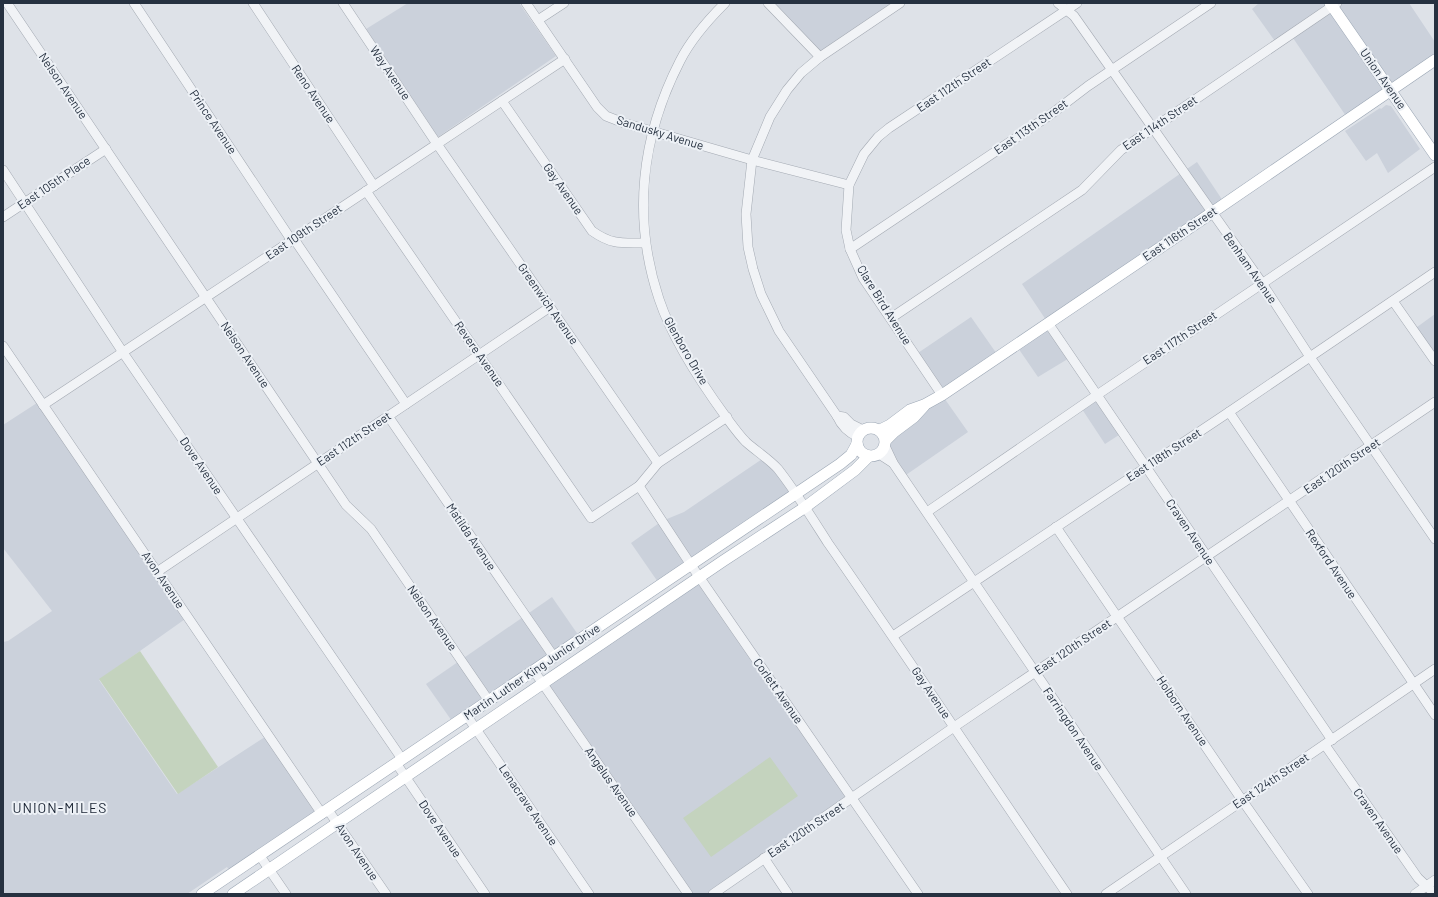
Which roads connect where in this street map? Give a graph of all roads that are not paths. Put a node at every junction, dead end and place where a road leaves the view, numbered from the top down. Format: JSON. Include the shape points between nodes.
{"nodes":[{"id":1,"x":7,"y":3,"type":"edge"},
{"id":2,"x":134,"y":3,"type":"edge"},
{"id":3,"x":253,"y":3,"type":"edge"},
{"id":4,"x":343,"y":3,"type":"edge"},
{"id":5,"x":526,"y":3,"type":"edge"},
{"id":6,"x":564,"y":3,"type":"edge"},
{"id":7,"x":725,"y":3,"type":"edge"},
{"id":8,"x":768,"y":3,"type":"edge"},
{"id":9,"x":900,"y":3,"type":"edge"},
{"id":10,"x":1058,"y":3,"type":"edge"},
{"id":11,"x":1077,"y":3,"type":"edge"},
{"id":12,"x":1211,"y":3,"type":"edge"},
{"id":13,"x":1333,"y":4,"type":"edge"},
{"id":14,"x":1066,"y":10,"type":"junction"},
{"id":15,"x":538,"y":20,"type":"junction"},
{"id":16,"x":820,"y":57,"type":"junction"},
{"id":17,"x":565,"y":59,"type":"junction"},
{"id":18,"x":1435,"y":60,"type":"edge"},
{"id":19,"x":1111,"y":70,"type":"junction"},
{"id":20,"x":1390,"y":90,"type":"junction"},
{"id":21,"x":502,"y":101,"type":"junction"},
{"id":22,"x":1152,"y":128,"type":"junction"},
{"id":23,"x":652,"y":131,"type":"junction"},
{"id":24,"x":437,"y":144,"type":"junction"},
{"id":25,"x":106,"y":149,"type":"junction"},
{"id":26,"x":1435,"y":155,"type":"edge"},
{"id":27,"x":752,"y":160,"type":"junction"},
{"id":28,"x":1435,"y":166,"type":"edge"},
{"id":29,"x":3,"y":170,"type":"edge"},
{"id":30,"x":849,"y":185,"type":"junction"},
{"id":31,"x":374,"y":186,"type":"junction"},
{"id":32,"x":366,"y":191,"type":"junction"},
{"id":33,"x":25,"y":202,"type":"junction"},
{"id":34,"x":1212,"y":213,"type":"junction"},
{"id":35,"x":3,"y":217,"type":"edge"},
{"id":36,"x":293,"y":240,"type":"junction"},
{"id":37,"x":645,"y":243,"type":"junction"},
{"id":38,"x":850,"y":249,"type":"junction"},
{"id":39,"x":1435,"y":272,"type":"edge"},
{"id":40,"x":1262,"y":284,"type":"junction"},
{"id":41,"x":206,"y":298,"type":"junction"},
{"id":42,"x":1393,"y":301,"type":"junction"},
{"id":43,"x":550,"y":307,"type":"junction"},
{"id":44,"x":891,"y":318,"type":"junction"},
{"id":45,"x":1048,"y":323,"type":"junction"},
{"id":46,"x":3,"y":346,"type":"edge"},
{"id":47,"x":123,"y":352,"type":"junction"},
{"id":48,"x":479,"y":355,"type":"junction"},
{"id":49,"x":1310,"y":357,"type":"junction"},
{"id":50,"x":1435,"y":361,"type":"edge"},
{"id":51,"x":942,"y":395,"type":"junction"},
{"id":52,"x":1097,"y":395,"type":"junction"},
{"id":53,"x":1435,"y":402,"type":"edge"},
{"id":54,"x":406,"y":404,"type":"junction"},
{"id":55,"x":42,"y":405,"type":"junction"},
{"id":56,"x":924,"y":405,"type":"junction"},
{"id":57,"x":1228,"y":412,"type":"junction"},
{"id":58,"x":388,"y":416,"type":"junction"},
{"id":59,"x":727,"y":417,"type":"junction"},
{"id":60,"x":880,"y":430,"type":"junction"},
{"id":61,"x":859,"y":437,"type":"junction"},
{"id":62,"x":1371,"y":446,"type":"junction"},
{"id":63,"x":880,"y":449,"type":"junction"},
{"id":64,"x":318,"y":463,"type":"junction"},
{"id":65,"x":658,"y":464,"type":"junction"},
{"id":66,"x":1146,"y":466,"type":"junction"},
{"id":67,"x":639,"y":486,"type":"junction"},
{"id":68,"x":795,"y":494,"type":"junction"},
{"id":69,"x":1289,"y":502,"type":"junction"},
{"id":70,"x":804,"y":508,"type":"junction"},
{"id":71,"x":926,"y":512,"type":"junction"},
{"id":72,"x":237,"y":519,"type":"junction"},
{"id":73,"x":1056,"y":527,"type":"junction"},
{"id":74,"x":1435,"y":539,"type":"edge"},
{"id":75,"x":1207,"y":557,"type":"junction"},
{"id":76,"x":691,"y":565,"type":"junction"},
{"id":77,"x":157,"y":572,"type":"junction"},
{"id":78,"x":699,"y":577,"type":"junction"},
{"id":79,"x":974,"y":583,"type":"junction"},
{"id":80,"x":1118,"y":617,"type":"junction"},
{"id":81,"x":893,"y":636,"type":"junction"},
{"id":82,"x":554,"y":657,"type":"junction"},
{"id":83,"x":1435,"y":669,"type":"edge"},
{"id":84,"x":534,"y":671,"type":"junction"},
{"id":85,"x":1035,"y":673,"type":"junction"},
{"id":86,"x":543,"y":684,"type":"junction"},
{"id":87,"x":1414,"y":684,"type":"junction"},
{"id":88,"x":489,"y":701,"type":"junction"},
{"id":89,"x":1435,"y":715,"type":"edge"},
{"id":90,"x":467,"y":716,"type":"junction"},
{"id":91,"x":954,"y":727,"type":"junction"},
{"id":92,"x":476,"y":729,"type":"junction"},
{"id":93,"x":1329,"y":743,"type":"junction"},
{"id":94,"x":399,"y":761,"type":"junction"},
{"id":95,"x":406,"y":777,"type":"junction"},
{"id":96,"x":852,"y":798,"type":"junction"},
{"id":97,"x":1242,"y":800,"type":"junction"},
{"id":98,"x":325,"y":812,"type":"junction"},
{"id":99,"x":337,"y":823,"type":"junction"},
{"id":100,"x":260,"y":856,"type":"junction"},
{"id":101,"x":1160,"y":857,"type":"junction"},
{"id":102,"x":764,"y":858,"type":"junction"},
{"id":103,"x":269,"y":869,"type":"junction"},
{"id":104,"x":1435,"y":880,"type":"edge"},
{"id":105,"x":1426,"y":886,"type":"junction"},
{"id":106,"x":202,"y":894,"type":"edge"},
{"id":107,"x":233,"y":894,"type":"edge"},
{"id":108,"x":286,"y":894,"type":"edge"},
{"id":109,"x":386,"y":894,"type":"edge"},
{"id":110,"x":485,"y":894,"type":"edge"},
{"id":111,"x":589,"y":894,"type":"edge"},
{"id":112,"x":688,"y":894,"type":"edge"},
{"id":113,"x":713,"y":894,"type":"edge"},
{"id":114,"x":788,"y":894,"type":"edge"},
{"id":115,"x":918,"y":894,"type":"edge"},
{"id":116,"x":1067,"y":894,"type":"edge"},
{"id":117,"x":1106,"y":894,"type":"edge"},
{"id":118,"x":1186,"y":894,"type":"edge"},
{"id":119,"x":1308,"y":894,"type":"edge"},
{"id":120,"x":1415,"y":894,"type":"edge"},
{"id":121,"x":1435,"y":894,"type":"edge"}],
"edges":[{"from":1,"to":25,"type":"street","name":"Nelson Avenue"},
{"from":2,"to":36,"type":"street","name":"Prince Avenue"},
{"from":3,"to":31,"type":"street","name":"Reno Avenue"},
{"from":4,"to":24,"type":"street","name":"Way Avenue"},
{"from":5,"to":15,"type":"street","name":"Sandusky Avenue"},
{"from":6,"to":15,"type":"street"},
{"from":7,"to":23,"type":"street","name":"Glenboro Drive","via":[[699,32],[680,60]]},
{"from":8,"to":16,"type":"street"},
{"from":9,"to":16,"type":"street"},
{"from":10,"to":14,"type":"street","name":"Benham Avenue"},
{"from":11,"to":14,"type":"street","name":"East 112th Street"},
{"from":12,"to":19,"type":"street","name":"East 113th Street"},
{"from":13,"to":20,"type":"main road","name":"Union Avenue"},
{"from":13,"to":22,"type":"street","name":"East 114th Street"},
{"from":14,"to":19,"type":"street","name":"Benham Avenue","via":[[1074,16]]},
{"from":14,"to":30,"type":"street","name":"East 112th Street","via":[[889,128],[864,154]]},
{"from":15,"to":17,"type":"street","name":"Sandusky Avenue"},
{"from":16,"to":27,"type":"street","via":[[801,73],[787,90],[770,117]]},
{"from":17,"to":21,"type":"street","name":"East 109th Street"},
{"from":17,"to":23,"type":"street","name":"Sandusky Avenue","via":[[597,107],[606,116]]},
{"from":18,"to":20,"type":"main road","name":"East 116th Street"},
{"from":19,"to":22,"type":"street","name":"Benham Avenue"},
{"from":19,"to":38,"type":"street","name":"East 113th Street","via":[[1050,116]]},
{"from":20,"to":26,"type":"main road","name":"Union Avenue"},
{"from":20,"to":34,"type":"main road","name":"East 116th Street"},
{"from":21,"to":24,"type":"street","name":"East 109th Street"},
{"from":21,"to":37,"type":"street","name":"Gay Avenue","via":[[592,231],[604,240]]},
{"from":22,"to":34,"type":"street","name":"Benham Avenue"},
{"from":22,"to":44,"type":"street","name":"East 114th Street","via":[[1120,150],[1082,190]]},
{"from":23,"to":27,"type":"street","name":"Sandusky Avenue"},
{"from":23,"to":37,"type":"street","name":"Glenboro Drive","via":[[644,178]]},
{"from":24,"to":31,"type":"street","name":"East 109th Street"},
{"from":24,"to":43,"type":"street","name":"Greenwich Avenue"},
{"from":25,"to":33,"type":"street","name":"East 105th Place"},
{"from":25,"to":41,"type":"street","name":"Nelson Avenue"},
{"from":27,"to":30,"type":"street","name":"Sandusky Avenue"},
{"from":27,"to":61,"type":"street","via":[[746,214],[748,247],[761,294],[779,331],[837,416],[844,417]]},
{"from":28,"to":40,"type":"street","name":"East 117th Street"},
{"from":29,"to":33,"type":"street","name":"Dove Avenue"},
{"from":30,"to":38,"type":"street","name":"Clare Bird Avenue","via":[[846,230]]},
{"from":31,"to":32,"type":"street","name":"East 109th Street"},
{"from":32,"to":36,"type":"street","name":"East 109th Street"},
{"from":32,"to":48,"type":"street","name":"Revere Avenue"},
{"from":33,"to":35,"type":"street","name":"East 105th Place"},
{"from":33,"to":47,"type":"street","name":"Dove Avenue"},
{"from":34,"to":40,"type":"street","name":"Benham Avenue"},
{"from":34,"to":45,"type":"main road","name":"East 116th Street"},
{"from":36,"to":41,"type":"street","name":"East 109th Street"},
{"from":36,"to":54,"type":"street","name":"Prince Avenue"},
{"from":37,"to":59,"type":"street","name":"Glenboro Drive","via":[[659,300],[673,332]]},
{"from":38,"to":44,"type":"street","name":"Clare Bird Avenue","via":[[863,278]]},
{"from":39,"to":42,"type":"street","name":"East 118th Street"},
{"from":40,"to":49,"type":"street","name":"Benham Avenue"},
{"from":40,"to":52,"type":"street","name":"East 117th Street"},
{"from":41,"to":47,"type":"street","name":"East 109th Street"},
{"from":41,"to":64,"type":"street","name":"Nelson Avenue"},
{"from":42,"to":49,"type":"street","name":"East 118th Street"},
{"from":42,"to":50,"type":"street"},
{"from":43,"to":48,"type":"street","name":"East 112th Street"},
{"from":43,"to":65,"type":"street","name":"Greenwich Avenue"},
{"from":44,"to":51,"type":"street","name":"Clare Bird Avenue"},
{"from":45,"to":51,"type":"main road","name":"East 116th Street"},
{"from":45,"to":52,"type":"street","name":"Craven Avenue"},
{"from":46,"to":55,"type":"street","name":"Avon Avenue"},
{"from":47,"to":55,"type":"street","name":"East 109th Street"},
{"from":47,"to":72,"type":"street","name":"Dove Avenue"},
{"from":48,"to":54,"type":"street","name":"East 112th Street"},
{"from":48,"to":67,"type":"street","name":"Revere Avenue","via":[[591,518]]},
{"from":49,"to":57,"type":"street","name":"East 118th Street"},
{"from":49,"to":62,"type":"street","name":"Benham Avenue"},
{"from":51,"to":56,"type":"main road","name":"East 116th Street"},
{"from":52,"to":66,"type":"street","name":"Craven Avenue"},
{"from":52,"to":71,"type":"street","name":"East 117th Street"},
{"from":53,"to":62,"type":"street","name":"East 120th Street"},
{"from":54,"to":58,"type":"street","name":"East 112th Street"},
{"from":55,"to":77,"type":"street","name":"Avon Avenue"},
{"from":56,"to":60,"type":"main road","name":"East 116th Street","via":[[910,410]]},
{"from":56,"to":63,"type":"main road","name":"East 116th Street"},
{"from":57,"to":66,"type":"street","name":"East 118th Street"},
{"from":57,"to":69,"type":"street","name":"Rexford Avenue"},
{"from":58,"to":64,"type":"street","name":"East 112th Street"},
{"from":58,"to":82,"type":"street","name":"Matilda Avenue"},
{"from":59,"to":65,"type":"street"},
{"from":59,"to":68,"type":"street","name":"Glenboro Drive","via":[[744,440],[776,467]]},
{"from":60,"to":61,"type":"main road","via":[[871,427]]},
{"from":60,"to":63,"type":"main road","via":[[883,433]]},
{"from":61,"to":63,"type":"main road","via":[[860,451]]},
{"from":61,"to":68,"type":"main road","name":"Martin Luther King Junior Drive","via":[[851,455]]},
{"from":62,"to":69,"type":"street","name":"East 120th Street"},
{"from":62,"to":74,"type":"street","name":"Benham Avenue"},
{"from":63,"to":70,"type":"main road","name":"Martin Luther King Junior Drive"},
{"from":63,"to":71,"type":"street","name":"Farringdon Avenue","via":[[893,463]]},
{"from":64,"to":72,"type":"street","name":"East 112th Street"},
{"from":64,"to":88,"type":"street","name":"Nelson Avenue","via":[[346,505],[371,530]]},
{"from":65,"to":67,"type":"street"},
{"from":66,"to":73,"type":"street","name":"East 118th Street"},
{"from":66,"to":75,"type":"street","name":"Craven Avenue"},
{"from":67,"to":76,"type":"street","name":"Corlett Avenue"},
{"from":68,"to":70,"type":"street","name":"Gay Avenue"},
{"from":68,"to":76,"type":"main road","name":"Martin Luther King Junior Drive"},
{"from":69,"to":75,"type":"street","name":"East 120th Street"},
{"from":69,"to":87,"type":"street","name":"Rexford Avenue"},
{"from":70,"to":78,"type":"main road","name":"Martin Luther King Junior Drive"},
{"from":70,"to":81,"type":"street","name":"Gay Avenue"},
{"from":71,"to":79,"type":"street","name":"Farringdon Avenue"},
{"from":72,"to":77,"type":"street","name":"East 112th Street"},
{"from":72,"to":94,"type":"street","name":"Dove Avenue"},
{"from":73,"to":79,"type":"street","name":"East 118th Street"},
{"from":73,"to":80,"type":"street","name":"Holborn Avenue"},
{"from":75,"to":80,"type":"street","name":"East 120th Street"},
{"from":75,"to":93,"type":"street","name":"Craven Avenue"},
{"from":76,"to":78,"type":"street","name":"Corlett Avenue"},
{"from":76,"to":82,"type":"main road","name":"Martin Luther King Junior Drive"},
{"from":77,"to":98,"type":"street","name":"Avon Avenue"},
{"from":78,"to":86,"type":"main road","name":"Martin Luther King Junior Drive"},
{"from":78,"to":96,"type":"street","name":"Corlett Avenue"},
{"from":79,"to":81,"type":"street","name":"East 118th Street"},
{"from":79,"to":85,"type":"street","name":"Farringdon Avenue"},
{"from":80,"to":85,"type":"street","name":"East 120th Street"},
{"from":80,"to":97,"type":"street","name":"Holborn Avenue"},
{"from":81,"to":91,"type":"street","name":"Gay Avenue"},
{"from":82,"to":84,"type":"main road","name":"Martin Luther King Junior Drive"},
{"from":83,"to":87,"type":"street","name":"East 124th Street"},
{"from":84,"to":86,"type":"street","name":"Angelus Avenue"},
{"from":84,"to":88,"type":"main road","name":"Martin Luther King Junior Drive"},
{"from":85,"to":91,"type":"street","name":"East 120th Street"},
{"from":85,"to":101,"type":"street","name":"Farringdon Avenue"},
{"from":86,"to":92,"type":"main road","name":"Martin Luther King Junior Drive"},
{"from":86,"to":112,"type":"street","name":"Angelus Avenue"},
{"from":87,"to":89,"type":"street","name":"Rexford Avenue"},
{"from":87,"to":93,"type":"street","name":"East 124th Street"},
{"from":88,"to":90,"type":"main road","name":"Martin Luther King Junior Drive"},
{"from":90,"to":92,"type":"street","name":"Lenacrave Avenue"},
{"from":90,"to":94,"type":"main road","name":"Martin Luther King Junior Drive"},
{"from":91,"to":96,"type":"street","name":"East 120th Street"},
{"from":91,"to":116,"type":"street","name":"Gay Avenue"},
{"from":92,"to":95,"type":"main road","name":"Martin Luther King Junior Drive"},
{"from":92,"to":111,"type":"street","name":"Lenacrave Avenue"},
{"from":93,"to":97,"type":"street","name":"East 124th Street"},
{"from":93,"to":105,"type":"street","name":"Craven Avenue","via":[[1418,878]]},
{"from":94,"to":95,"type":"street","name":"Dove Avenue"},
{"from":94,"to":98,"type":"main road","name":"Martin Luther King Junior Drive"},
{"from":95,"to":99,"type":"main road","name":"Martin Luther King Junior Drive"},
{"from":95,"to":110,"type":"street","name":"Dove Avenue"},
{"from":96,"to":102,"type":"street","name":"East 120th Street"},
{"from":96,"to":115,"type":"street","name":"Corlett Avenue"},
{"from":97,"to":101,"type":"street","name":"East 124th Street"},
{"from":97,"to":119,"type":"street","name":"Holborn Avenue"},
{"from":98,"to":99,"type":"street","name":"Avon Avenue"},
{"from":98,"to":100,"type":"main road","name":"Martin Luther King Junior Drive"},
{"from":99,"to":103,"type":"main road","name":"Martin Luther King Junior Drive"},
{"from":99,"to":109,"type":"street","name":"Avon Avenue"},
{"from":100,"to":103,"type":"street"},
{"from":100,"to":106,"type":"main road","name":"Martin Luther King Junior Drive"},
{"from":101,"to":117,"type":"street","name":"East 124th Street"},
{"from":101,"to":118,"type":"street","name":"Farringdon Avenue"},
{"from":102,"to":113,"type":"street","name":"East 120th Street"},
{"from":102,"to":114,"type":"street"},
{"from":103,"to":107,"type":"main road","name":"Martin Luther King Junior Drive"},
{"from":103,"to":108,"type":"street"},
{"from":104,"to":105,"type":"street"},
{"from":105,"to":120,"type":"street"},
{"from":105,"to":121,"type":"street","name":"Craven Avenue"}]}
